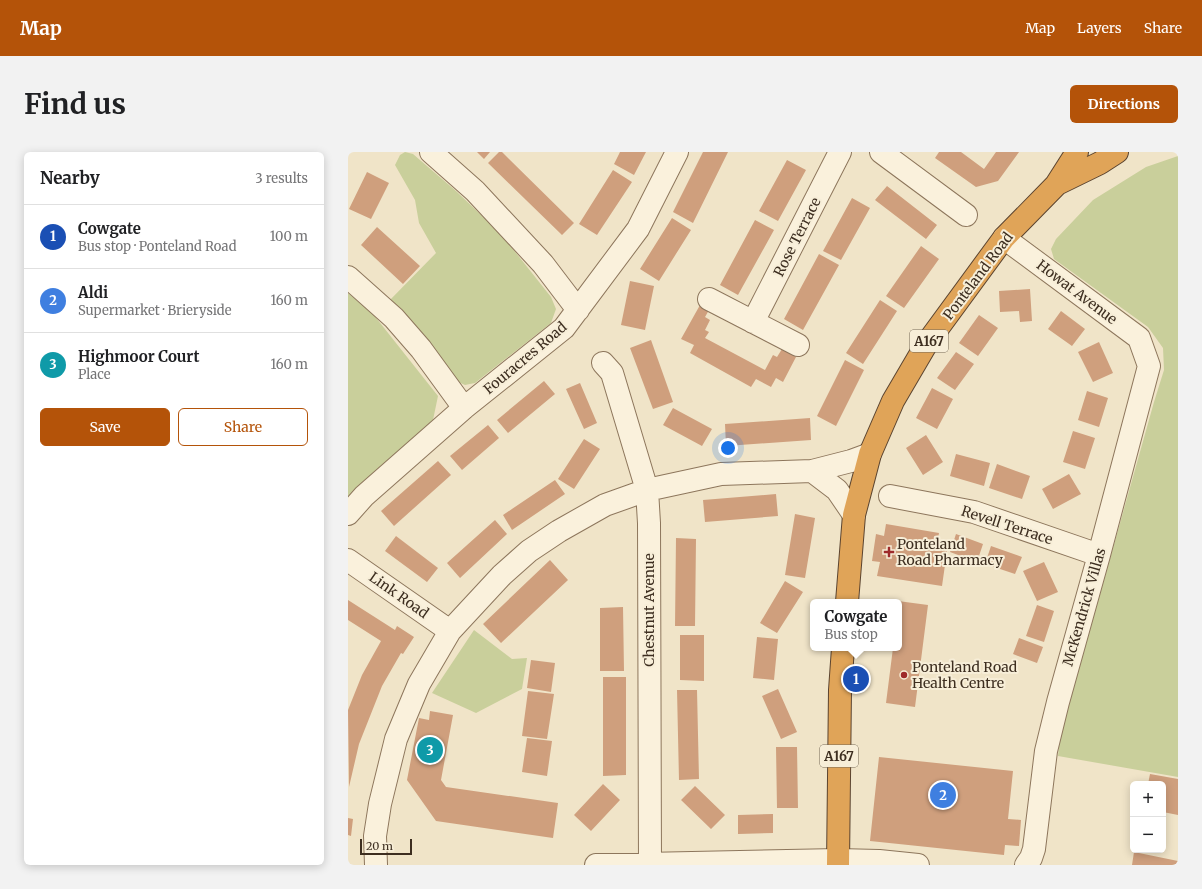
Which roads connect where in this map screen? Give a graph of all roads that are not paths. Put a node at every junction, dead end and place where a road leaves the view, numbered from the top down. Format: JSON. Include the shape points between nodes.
{"nodes":[{"id":1,"x":431,"y":152,"type":"edge"},
{"id":2,"x":677,"y":152,"type":"edge"},
{"id":3,"x":840,"y":152,"type":"edge"},
{"id":4,"x":881,"y":152,"type":"edge"},
{"id":5,"x":1077,"y":152,"type":"edge"},
{"id":6,"x":1118,"y":152,"type":"edge"},
{"id":7,"x":1056,"y":185,"type":"junction"},
{"id":8,"x":966,"y":215,"type":"dead end"},
{"id":9,"x":1004,"y":238,"type":"junction"},
{"id":10,"x":348,"y":277,"type":"edge"},
{"id":11,"x":709,"y":299,"type":"dead end"},
{"id":12,"x":578,"y":310,"type":"junction"},
{"id":13,"x":753,"y":322,"type":"junction"},
{"id":14,"x":798,"y":345,"type":"dead end"},
{"id":15,"x":1144,"y":351,"type":"joint"},
{"id":16,"x":603,"y":363,"type":"dead end"},
{"id":17,"x":464,"y":408,"type":"junction"},
{"id":18,"x":870,"y":454,"type":"junction"},
{"id":19,"x":812,"y":471,"type":"junction"},
{"id":20,"x":647,"y":490,"type":"junction"},
{"id":21,"x":890,"y":496,"type":"dead end"},
{"id":22,"x":348,"y":514,"type":"edge"},
{"id":23,"x":854,"y":515,"type":"junction"},
{"id":24,"x":1099,"y":555,"type":"junction"},
{"id":25,"x":348,"y":560,"type":"edge"},
{"id":26,"x":847,"y":599,"type":"edge"},
{"id":27,"x":450,"y":631,"type":"junction"},
{"id":28,"x":843,"y":651,"type":"edge"},
{"id":29,"x":838,"y":862,"type":"edge"},
{"id":30,"x":650,"y":864,"type":"edge"},
{"id":31,"x":376,"y":865,"type":"edge"},
{"id":32,"x":596,"y":865,"type":"edge"},
{"id":33,"x":918,"y":865,"type":"edge"},
{"id":34,"x":1026,"y":865,"type":"edge"}],
"edges":[{"from":1,"to":12,"type":"street","via":[[475,191],[538,258]]},
{"from":2,"to":12,"type":"street","name":"Fouracres Road","via":[[638,229]]},
{"from":3,"to":13,"type":"street","name":"Rose Terrace"},
{"from":4,"to":8,"type":"street"},
{"from":5,"to":7,"type":"highway","name":"Ponteland Road","number":"A167"},
{"from":6,"to":7,"type":"highway","name":"Ponteland Road","number":"A167"},
{"from":7,"to":9,"type":"highway","name":"Ponteland Road","number":"A167"},
{"from":9,"to":15,"type":"street","name":"Howat Avenue","via":[[1140,338]]},
{"from":9,"to":18,"type":"highway","name":"Ponteland Road","number":"A167","via":[[927,343],[893,401]]},
{"from":10,"to":17,"type":"street","via":[[394,318],[421,349]]},
{"from":11,"to":13,"type":"street"},
{"from":12,"to":17,"type":"street","name":"Fouracres Road","via":[[564,328]]},
{"from":13,"to":14,"type":"street"},
{"from":15,"to":24,"type":"street","name":"McKendrick Villas","via":[[1149,366]]},
{"from":16,"to":20,"type":"street","name":"Chestnut Avenue","via":[[612,373]]},
{"from":17,"to":22,"type":"street","name":"Fouracres Road","via":[[364,496]]},
{"from":18,"to":19,"type":"street"},
{"from":18,"to":23,"type":"highway","name":"Ponteland Road","number":"A167"},
{"from":19,"to":20,"type":"street","via":[[720,474]]},
{"from":19,"to":23,"type":"street","via":[[837,490]]},
{"from":20,"to":27,"type":"street","via":[[605,505],[559,530],[529,551],[502,575]]},
{"from":20,"to":30,"type":"street","name":"Chestnut Avenue"},
{"from":21,"to":24,"type":"street","name":"Revell Terrace","via":[[974,512]]},
{"from":23,"to":26,"type":"highway","name":"Ponteland Road","number":"A167"},
{"from":24,"to":34,"type":"street","name":"McKendrick Villas","via":[[1046,751],[1034,849]]},
{"from":25,"to":27,"type":"street","name":"Link Road"},
{"from":27,"to":31,"type":"street","via":[[419,684],[396,739],[380,804],[375,836]]},
{"from":28,"to":29,"type":"highway","number":"A167"},
{"from":29,"to":30,"type":"street"},
{"from":29,"to":33,"type":"street","via":[[880,861]]},
{"from":30,"to":32,"type":"street"}]}
